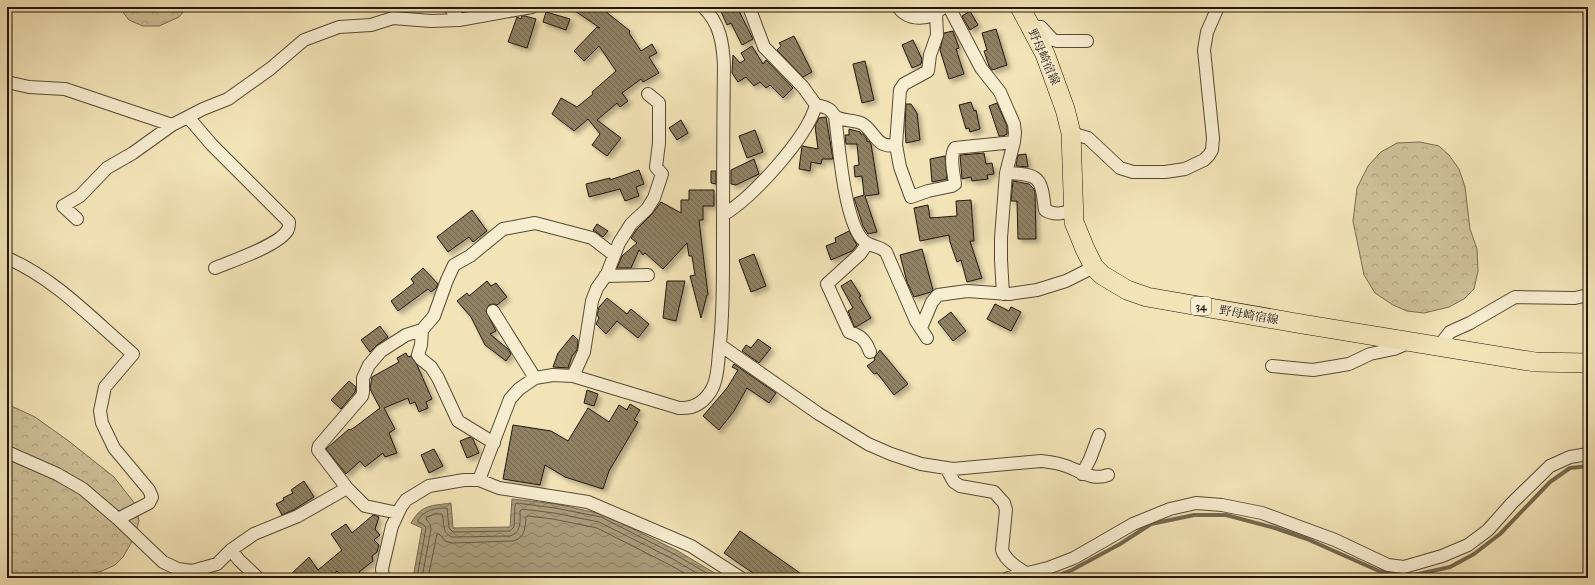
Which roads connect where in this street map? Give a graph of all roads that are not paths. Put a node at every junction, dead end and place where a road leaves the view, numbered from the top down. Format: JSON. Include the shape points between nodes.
{"nodes":[{"id":1,"x":450,"y":7,"type":"edge"},
{"id":2,"x":532,"y":7,"type":"edge"},
{"id":3,"x":703,"y":7,"type":"edge"},
{"id":4,"x":749,"y":7,"type":"edge"},
{"id":5,"x":898,"y":7,"type":"edge"},
{"id":6,"x":949,"y":7,"type":"edge"},
{"id":7,"x":1020,"y":7,"type":"edge"},
{"id":8,"x":1218,"y":7,"type":"edge"},
{"id":9,"x":940,"y":10,"type":"edge"},
{"id":10,"x":459,"y":20,"type":"junction"},
{"id":11,"x":1030,"y":26,"type":"junction"},
{"id":12,"x":1087,"y":41,"type":"dead end"},
{"id":13,"x":7,"y":82,"type":"edge"},
{"id":14,"x":648,"y":94,"type":"dead end"},
{"id":15,"x":816,"y":105,"type":"junction"},
{"id":16,"x":835,"y":116,"type":"junction"},
{"id":17,"x":188,"y":117,"type":"junction"},
{"id":18,"x":172,"y":125,"type":"junction"},
{"id":19,"x":1071,"y":132,"type":"junction"},
{"id":20,"x":1014,"y":142,"type":"junction"},
{"id":21,"x":896,"y":145,"type":"junction"},
{"id":22,"x":1006,"y":173,"type":"junction"},
{"id":23,"x":1074,"y":210,"type":"junction"},
{"id":24,"x":723,"y":215,"type":"junction"},
{"id":25,"x":77,"y":219,"type":"dead end"},
{"id":26,"x":867,"y":244,"type":"junction"},
{"id":27,"x":614,"y":255,"type":"junction"},
{"id":28,"x":7,"y":258,"type":"edge"},
{"id":29,"x":1094,"y":267,"type":"junction"},
{"id":30,"x":215,"y":268,"type":"dead end"},
{"id":31,"x":648,"y":275,"type":"dead end"},
{"id":32,"x":605,"y":276,"type":"junction"},
{"id":33,"x":1003,"y":294,"type":"junction"},
{"id":34,"x":1588,"y":295,"type":"edge"},
{"id":35,"x":493,"y":312,"type":"dead end"},
{"id":36,"x":422,"y":330,"type":"junction"},
{"id":37,"x":1410,"y":341,"type":"junction"},
{"id":38,"x":720,"y":345,"type":"junction"},
{"id":39,"x":1438,"y":346,"type":"junction"},
{"id":40,"x":870,"y":352,"type":"dead end"},
{"id":41,"x":1588,"y":363,"type":"edge"},
{"id":42,"x":1272,"y":366,"type":"dead end"},
{"id":43,"x":573,"y":376,"type":"junction"},
{"id":44,"x":535,"y":378,"type":"junction"},
{"id":45,"x":1099,"y":435,"type":"dead end"},
{"id":46,"x":494,"y":443,"type":"junction"},
{"id":47,"x":7,"y":452,"type":"edge"},
{"id":48,"x":1588,"y":454,"type":"edge"},
{"id":49,"x":946,"y":468,"type":"junction"},
{"id":50,"x":1082,"y":474,"type":"junction"},
{"id":51,"x":1108,"y":475,"type":"dead end"},
{"id":52,"x":479,"y":480,"type":"junction"},
{"id":53,"x":347,"y":488,"type":"junction"},
{"id":54,"x":398,"y":513,"type":"junction"},
{"id":55,"x":118,"y":519,"type":"junction"},
{"id":56,"x":232,"y":550,"type":"junction"},
{"id":57,"x":1030,"y":576,"type":"edge"},
{"id":58,"x":258,"y":578,"type":"edge"},
{"id":59,"x":382,"y":578,"type":"edge"},
{"id":60,"x":742,"y":578,"type":"edge"},
{"id":61,"x":1008,"y":578,"type":"edge"}],
"edges":[{"from":1,"to":10,"type":"street"},
{"from":2,"to":10,"type":"street"},
{"from":3,"to":24,"type":"street","via":[[718,28],[723,45]]},
{"from":4,"to":15,"type":"street","via":[[764,47],[803,87]]},
{"from":5,"to":9,"type":"street","via":[[911,17],[921,18]]},
{"from":6,"to":20,"type":"street","via":[[981,68],[1004,99],[1014,124]]},
{"from":7,"to":11,"type":"main road","name":"野母崎宿線","number":"34"},
{"from":8,"to":19,"type":"street","via":[[1207,32],[1204,50],[1213,138],[1212,150],[1204,160],[1185,169],[1133,172],[1120,168],[1088,138]]},
{"from":9,"to":21,"type":"street","via":[[928,71],[904,84],[900,90]]},
{"from":10,"to":17,"type":"street","via":[[393,18],[371,25],[339,27],[304,40],[270,69],[228,99]]},
{"from":11,"to":12,"type":"street","via":[[1041,27],[1053,40]]},
{"from":11,"to":19,"type":"main road","name":"野母崎宿線","number":"34","via":[[1045,54]]},
{"from":13,"to":18,"type":"street","via":[[29,87],[65,89]]},
{"from":14,"to":27,"type":"street","via":[[659,103],[656,167],[662,174],[654,198],[647,209],[631,224]]},
{"from":15,"to":16,"type":"street","via":[[829,109]]},
{"from":15,"to":24,"type":"street","via":[[813,115],[799,137],[768,178]]},
{"from":16,"to":21,"type":"street","via":[[860,123],[878,141],[890,146]]},
{"from":16,"to":26,"type":"street","via":[[852,223]]},
{"from":17,"to":18,"type":"street"},
{"from":17,"to":30,"type":"street","via":[[212,145],[289,222],[288,230],[279,239]]},
{"from":18,"to":25,"type":"street","via":[[108,168],[80,196],[63,206]]},
{"from":19,"to":23,"type":"main road","name":"野母崎宿線","number":"34"},
{"from":20,"to":21,"type":"street","via":[[955,148],[952,164],[955,184],[911,197],[900,167]]},
{"from":20,"to":22,"type":"street"},
{"from":22,"to":23,"type":"street","via":[[1024,174],[1037,180],[1042,186],[1045,210],[1050,213]]},
{"from":22,"to":33,"type":"street","via":[[1001,260]]},
{"from":23,"to":29,"type":"main road","name":"野母崎宿線","number":"34","via":[[1074,222]]},
{"from":24,"to":38,"type":"street"},
{"from":26,"to":33,"type":"street","via":[[886,252],[916,322],[924,333],[932,302],[938,295],[967,291]]},
{"from":26,"to":40,"type":"street","via":[[860,254],[827,284],[849,332],[859,335]]},
{"from":27,"to":32,"type":"street"},
{"from":27,"to":36,"type":"street","via":[[592,238],[535,223],[503,229],[470,256],[454,265],[434,316]]},
{"from":28,"to":55,"type":"street","via":[[52,284],[133,354],[105,387],[100,411],[102,422],[114,448],[149,490],[152,498],[149,503]]},
{"from":29,"to":33,"type":"street","via":[[1066,281],[1037,290]]},
{"from":29,"to":37,"type":"main road","name":"野母崎宿線","number":"34","via":[[1127,290],[1147,297]]},
{"from":31,"to":32,"type":"street"},
{"from":32,"to":43,"type":"street","via":[[592,300],[584,352]]},
{"from":34,"to":39,"type":"street","via":[[1575,298],[1515,297],[1450,332]]},
{"from":35,"to":44,"type":"street"},
{"from":36,"to":46,"type":"street","via":[[418,355],[438,378],[458,421]]},
{"from":36,"to":53,"type":"street","via":[[406,335],[381,351],[365,371],[362,396],[319,446],[318,450]]},
{"from":37,"to":39,"type":"main road","name":"野母崎宿線","number":"34"},
{"from":37,"to":42,"type":"street","via":[[1349,364],[1313,370]]},
{"from":38,"to":43,"type":"street","via":[[713,388],[704,400],[686,408]]},
{"from":38,"to":49,"type":"street","via":[[819,414],[868,444],[921,464]]},
{"from":39,"to":41,"type":"main road","name":"野母崎宿線","number":"34","via":[[1535,362]]},
{"from":43,"to":44,"type":"street","via":[[553,375]]},
{"from":44,"to":46,"type":"street","via":[[510,399]]},
{"from":45,"to":50,"type":"street"},
{"from":46,"to":52,"type":"street"},
{"from":47,"to":55,"type":"street","via":[[57,474],[83,489]]},
{"from":48,"to":57,"type":"street","via":[[1570,457],[1550,466],[1488,530],[1468,545],[1404,567],[1388,565],[1334,540],[1262,513],[1196,503],[1170,509],[1133,524],[1074,558]]},
{"from":49,"to":50,"type":"street","via":[[1041,461],[1054,462]]},
{"from":49,"to":57,"type":"street","via":[[954,482],[960,486],[994,492],[1004,502],[1006,510],[1002,550],[1004,555]]},
{"from":50,"to":51,"type":"street","via":[[1100,478]]},
{"from":52,"to":54,"type":"street","via":[[429,486],[406,500]]},
{"from":52,"to":60,"type":"street","via":[[499,488],[588,502],[691,546]]},
{"from":53,"to":54,"type":"street","via":[[365,506]]},
{"from":53,"to":56,"type":"street","via":[[298,516],[254,534]]},
{"from":54,"to":59,"type":"street","via":[[392,526]]},
{"from":55,"to":56,"type":"street","via":[[163,562],[178,570],[192,571],[217,564]]},
{"from":56,"to":58,"type":"street"},
{"from":57,"to":61,"type":"street"}]}
